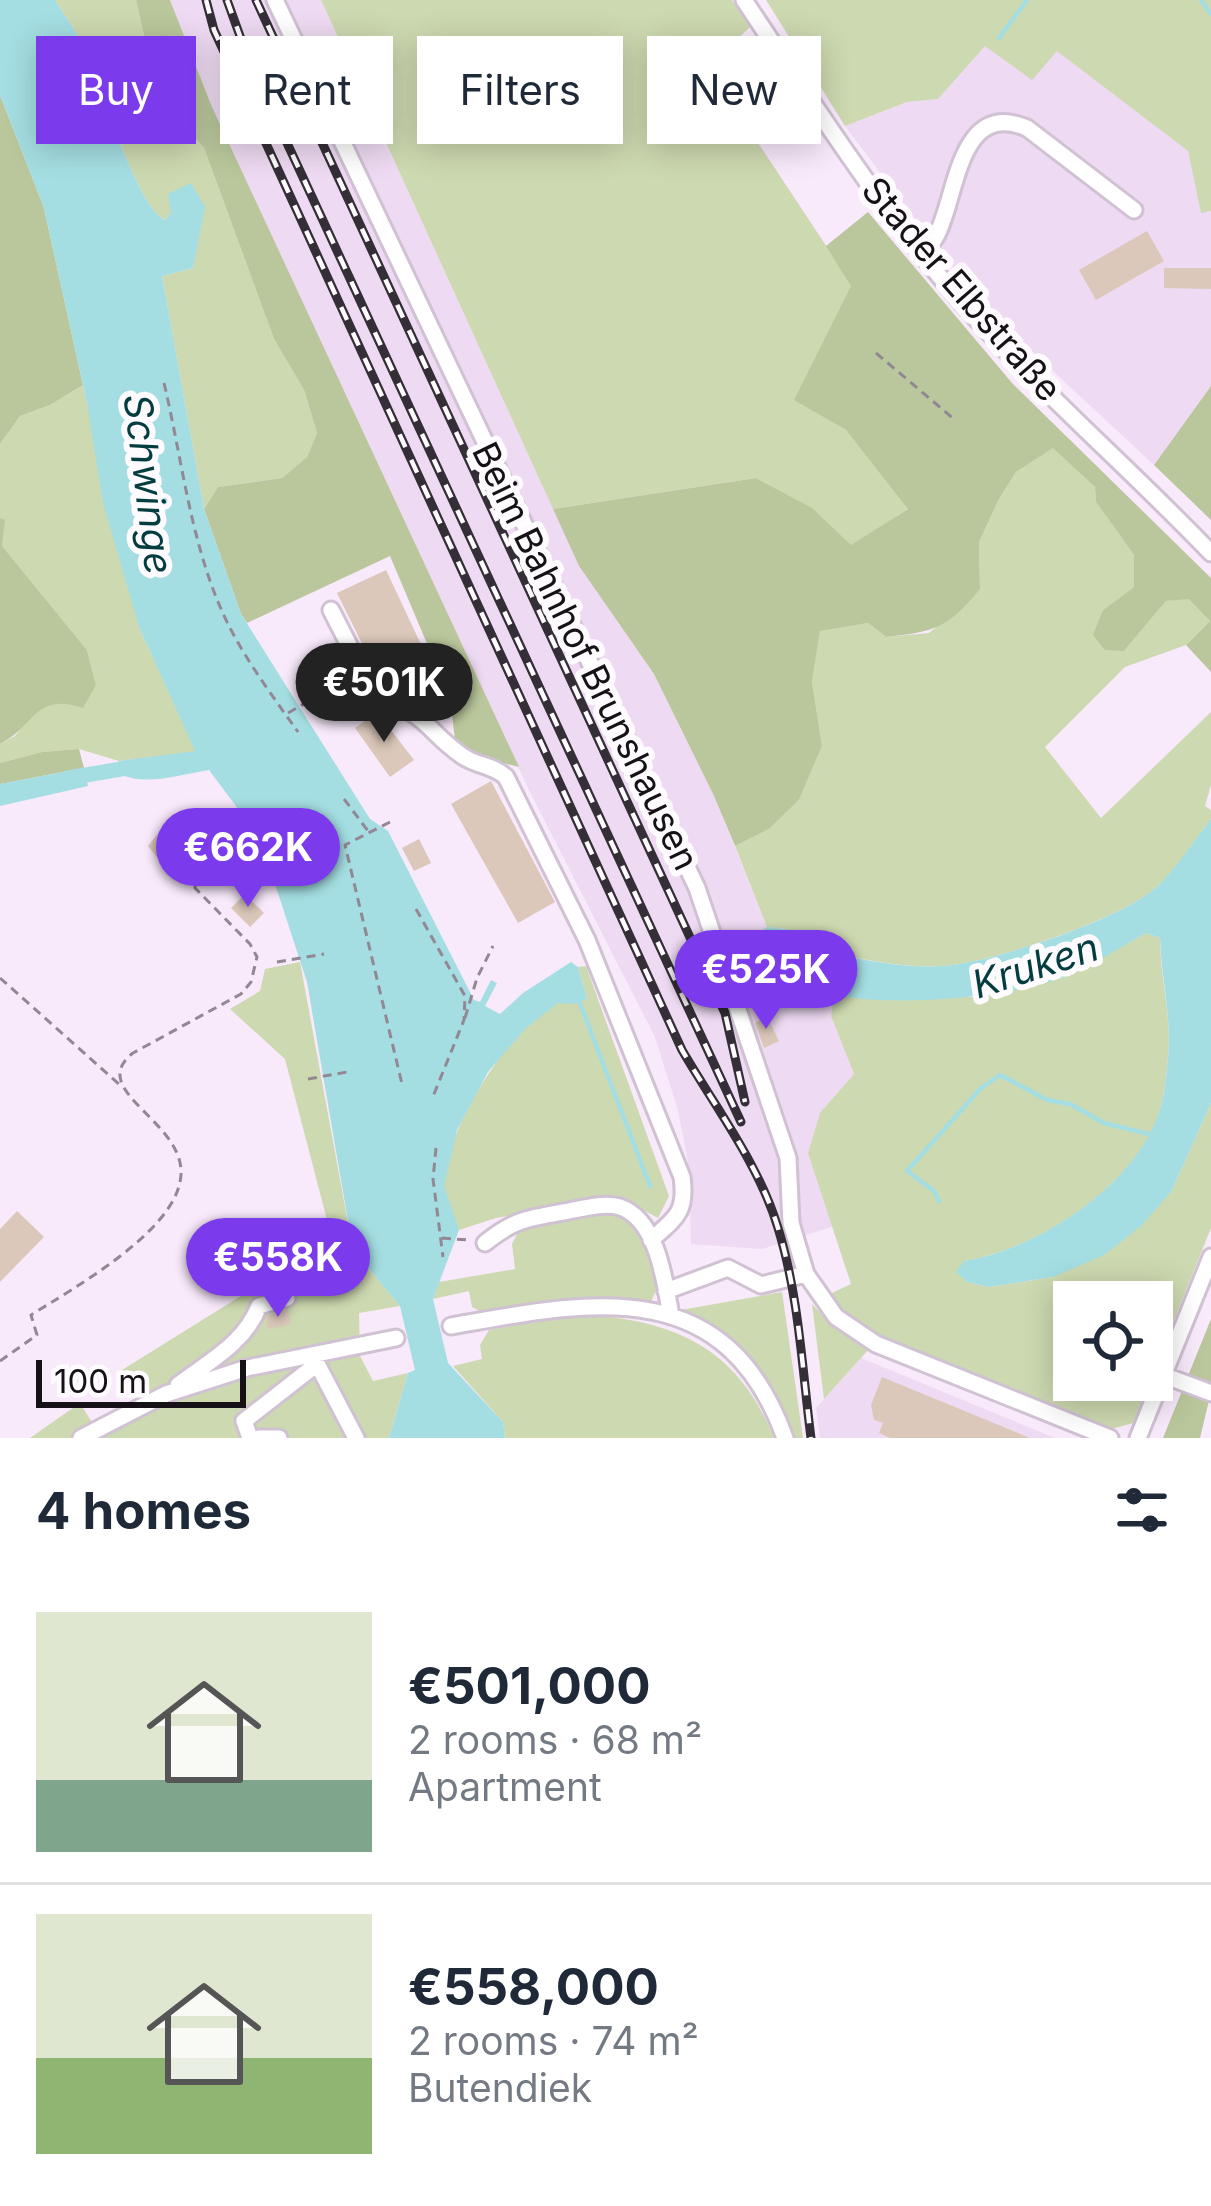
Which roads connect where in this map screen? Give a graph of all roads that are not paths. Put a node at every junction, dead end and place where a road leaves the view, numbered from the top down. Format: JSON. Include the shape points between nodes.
{"nodes":[{"id":1,"x":275,"y":0,"type":"edge"},
{"id":2,"x":744,"y":0,"type":"edge"},
{"id":3,"x":1134,"y":210,"type":"dead end"},
{"id":4,"x":922,"y":253,"type":"junction"},
{"id":5,"x":1211,"y":553,"type":"edge"},
{"id":6,"x":331,"y":610,"type":"dead end"},
{"id":7,"x":651,"y":1240,"type":"junction"},
{"id":8,"x":485,"y":1243,"type":"dead end"},
{"id":9,"x":1211,"y":1257,"type":"edge"},
{"id":10,"x":806,"y":1274,"type":"junction"},
{"id":11,"x":666,"y":1291,"type":"junction"},
{"id":12,"x":287,"y":1298,"type":"dead end"},
{"id":13,"x":671,"y":1316,"type":"junction"},
{"id":14,"x":451,"y":1327,"type":"dead end"},
{"id":15,"x":396,"y":1338,"type":"dead end"},
{"id":16,"x":1173,"y":1350,"type":"edge"},
{"id":17,"x":315,"y":1359,"type":"junction"},
{"id":18,"x":1173,"y":1379,"type":"edge"},
{"id":19,"x":1211,"y":1393,"type":"edge"},
{"id":20,"x":166,"y":1394,"type":"junction"},
{"id":21,"x":1153,"y":1401,"type":"edge"},
{"id":22,"x":81,"y":1438,"type":"edge"},
{"id":23,"x":254,"y":1438,"type":"edge"},
{"id":24,"x":279,"y":1438,"type":"edge"},
{"id":25,"x":356,"y":1438,"type":"edge"},
{"id":26,"x":785,"y":1438,"type":"edge"},
{"id":27,"x":1110,"y":1438,"type":"edge"},
{"id":28,"x":1138,"y":1438,"type":"edge"}],
"edges":[{"from":1,"to":10,"type":"street","name":"Beim Bahnhof Brunshausen","via":[[697,888],[788,1158],[791,1223]]},
{"from":2,"to":4,"type":"street","name":"Stader Elbstraße"},
{"from":3,"to":4,"type":"street","via":[[1027,128],[998,123],[968,149],[936,238]]},
{"from":4,"to":5,"type":"street","name":"Stader Elbstraße","via":[[993,337]]},
{"from":6,"to":7,"type":"street","via":[[377,700],[408,707],[466,759],[506,777],[587,940],[682,1177],[678,1216]]},
{"from":7,"to":8,"type":"street","via":[[638,1219],[604,1205],[526,1218]]},
{"from":7,"to":11,"type":"street"},
{"from":9,"to":16,"type":"street"},
{"from":10,"to":11,"type":"street","via":[[761,1285],[728,1268]]},
{"from":10,"to":27,"type":"street","name":"Beim Bahnhof Brunshausen","via":[[836,1317],[876,1344]]},
{"from":11,"to":13,"type":"street"},
{"from":12,"to":20,"type":"street","via":[[259,1306],[238,1339]]},
{"from":13,"to":14,"type":"street","via":[[579,1305]]},
{"from":13,"to":26,"type":"street","via":[[728,1346],[751,1370]]},
{"from":15,"to":17,"type":"street"},
{"from":17,"to":20,"type":"street"},
{"from":17,"to":23,"type":"street","via":[[244,1421]]},
{"from":17,"to":25,"type":"street"},
{"from":18,"to":19,"type":"street"},
{"from":20,"to":22,"type":"street"},
{"from":21,"to":28,"type":"street"},
{"from":23,"to":24,"type":"street"}]}
